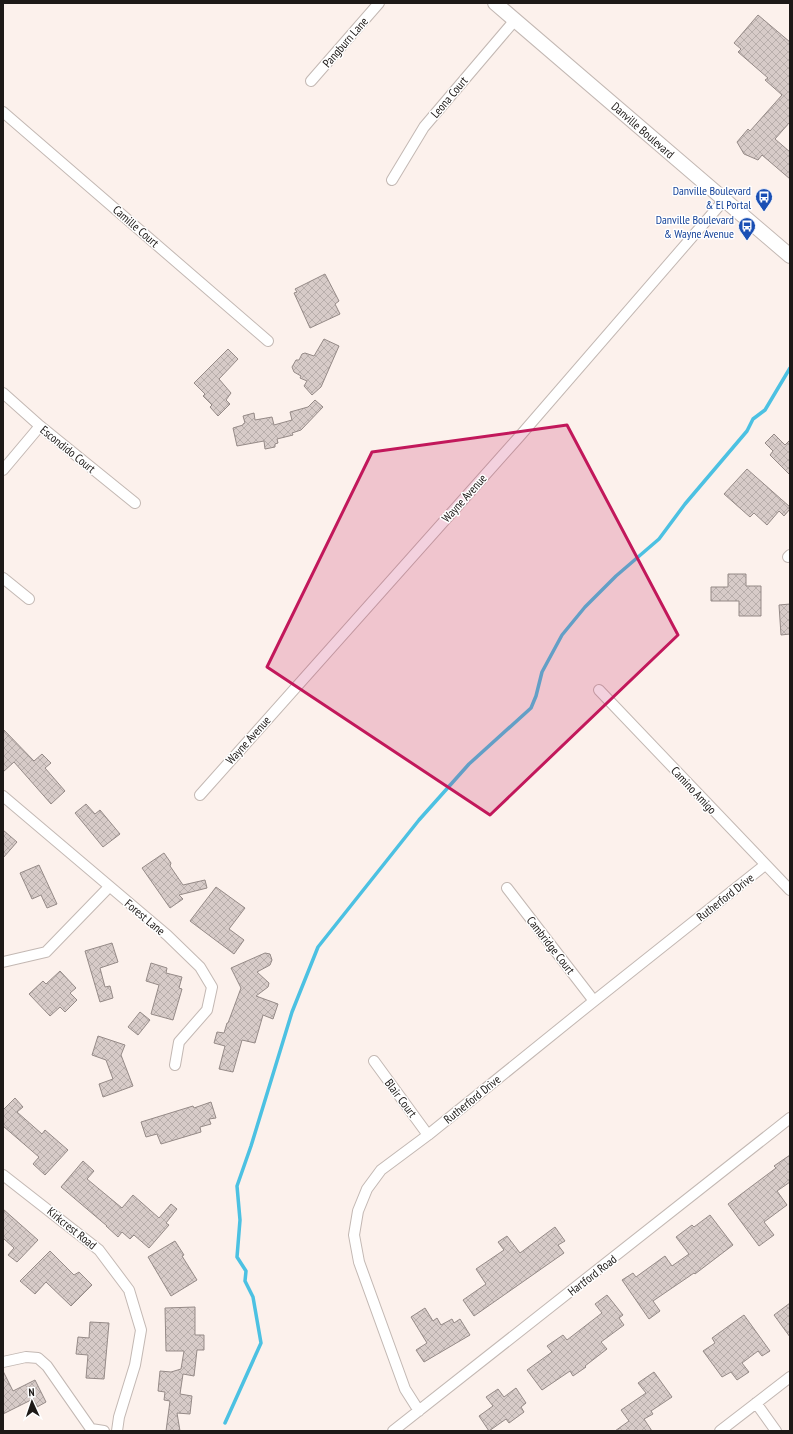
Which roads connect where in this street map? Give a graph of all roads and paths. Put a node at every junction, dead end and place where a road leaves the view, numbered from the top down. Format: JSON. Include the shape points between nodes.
{"nodes":[{"id":1,"x":378,"y":3,"type":"edge"},
{"id":2,"x":495,"y":3,"type":"edge"},
{"id":3,"x":515,"y":20,"type":"junction"},
{"id":4,"x":311,"y":81,"type":"dead end"},
{"id":5,"x":3,"y":112,"type":"edge"},
{"id":6,"x":392,"y":180,"type":"dead end"},
{"id":7,"x":725,"y":199,"type":"junction"},
{"id":8,"x":790,"y":256,"type":"edge"},
{"id":9,"x":268,"y":341,"type":"dead end"},
{"id":10,"x":3,"y":393,"type":"edge"},
{"id":11,"x":40,"y":426,"type":"junction"},
{"id":12,"x":3,"y":470,"type":"edge"},
{"id":13,"x":135,"y":504,"type":"dead end"},
{"id":14,"x":3,"y":578,"type":"edge"},
{"id":15,"x":29,"y":599,"type":"dead end"},
{"id":16,"x":599,"y":690,"type":"dead end"},
{"id":17,"x":200,"y":795,"type":"dead end"},
{"id":18,"x":3,"y":796,"type":"edge"},
{"id":19,"x":765,"y":865,"type":"junction"},
{"id":20,"x":109,"y":887,"type":"junction"},
{"id":21,"x":508,"y":888,"type":"dead end"},
{"id":22,"x":790,"y":890,"type":"edge"},
{"id":23,"x":3,"y":962,"type":"edge"},
{"id":24,"x":594,"y":1001,"type":"junction"},
{"id":25,"x":374,"y":1061,"type":"dead end"},
{"id":26,"x":175,"y":1065,"type":"dead end"},
{"id":27,"x":790,"y":1118,"type":"edge"},
{"id":28,"x":428,"y":1135,"type":"junction"},
{"id":29,"x":3,"y":1176,"type":"edge"},
{"id":30,"x":3,"y":1362,"type":"edge"},
{"id":31,"x":790,"y":1377,"type":"edge"},
{"id":32,"x":756,"y":1403,"type":"junction"},
{"id":33,"x":419,"y":1411,"type":"junction"},
{"id":34,"x":104,"y":1431,"type":"edge"},
{"id":35,"x":117,"y":1431,"type":"edge"},
{"id":36,"x":393,"y":1431,"type":"edge"},
{"id":37,"x":720,"y":1431,"type":"edge"},
{"id":38,"x":776,"y":1431,"type":"edge"}],
"edges":[{"from":1,"to":4,"type":"street","name":"Pangburn Lane"},
{"from":2,"to":3,"type":"main road","name":"Danville Boulevard"},
{"from":3,"to":6,"type":"street","name":"Leona Court","via":[[424,127]]},
{"from":3,"to":7,"type":"main road","name":"Danville Boulevard"},
{"from":5,"to":9,"type":"street","name":"Camille Court"},
{"from":7,"to":8,"type":"main road","name":"Danville Boulevard"},
{"from":7,"to":17,"type":"street","name":"Wayne Avenue","via":[[514,442]]},
{"from":10,"to":11,"type":"street","name":"Escondido Court"},
{"from":11,"to":12,"type":"street"},
{"from":11,"to":13,"type":"street","name":"Escondido Court"},
{"from":14,"to":15,"type":"street"},
{"from":16,"to":19,"type":"street","name":"Camino Amigo"},
{"from":18,"to":20,"type":"street","name":"Forest Lane"},
{"from":19,"to":22,"type":"street","name":"Camino Amigo"},
{"from":19,"to":24,"type":"street","name":"Rutherford Drive"},
{"from":20,"to":23,"type":"street","via":[[46,952]]},
{"from":20,"to":26,"type":"street","name":"Forest Lane","via":[[167,935],[200,967],[212,987],[207,1010],[179,1042]]},
{"from":21,"to":24,"type":"street","name":"Cambridge Court"},
{"from":24,"to":28,"type":"street","name":"Rutherford Drive"},
{"from":25,"to":28,"type":"street","name":"Blair Court"},
{"from":27,"to":33,"type":"street","name":"Hartford Road"},
{"from":28,"to":33,"type":"street","name":"Rutherford Drive","via":[[381,1170],[367,1190],[358,1211],[354,1234],[359,1262],[405,1389]]},
{"from":29,"to":35,"type":"street","name":"Kirkcrest Road","via":[[99,1250],[129,1290],[141,1330],[135,1365]]},
{"from":30,"to":34,"type":"street","via":[[26,1357],[38,1358],[91,1429]]},
{"from":31,"to":32,"type":"street"},
{"from":32,"to":37,"type":"street"},
{"from":32,"to":38,"type":"street"},
{"from":33,"to":36,"type":"street","name":"Hartford Road"}]}
